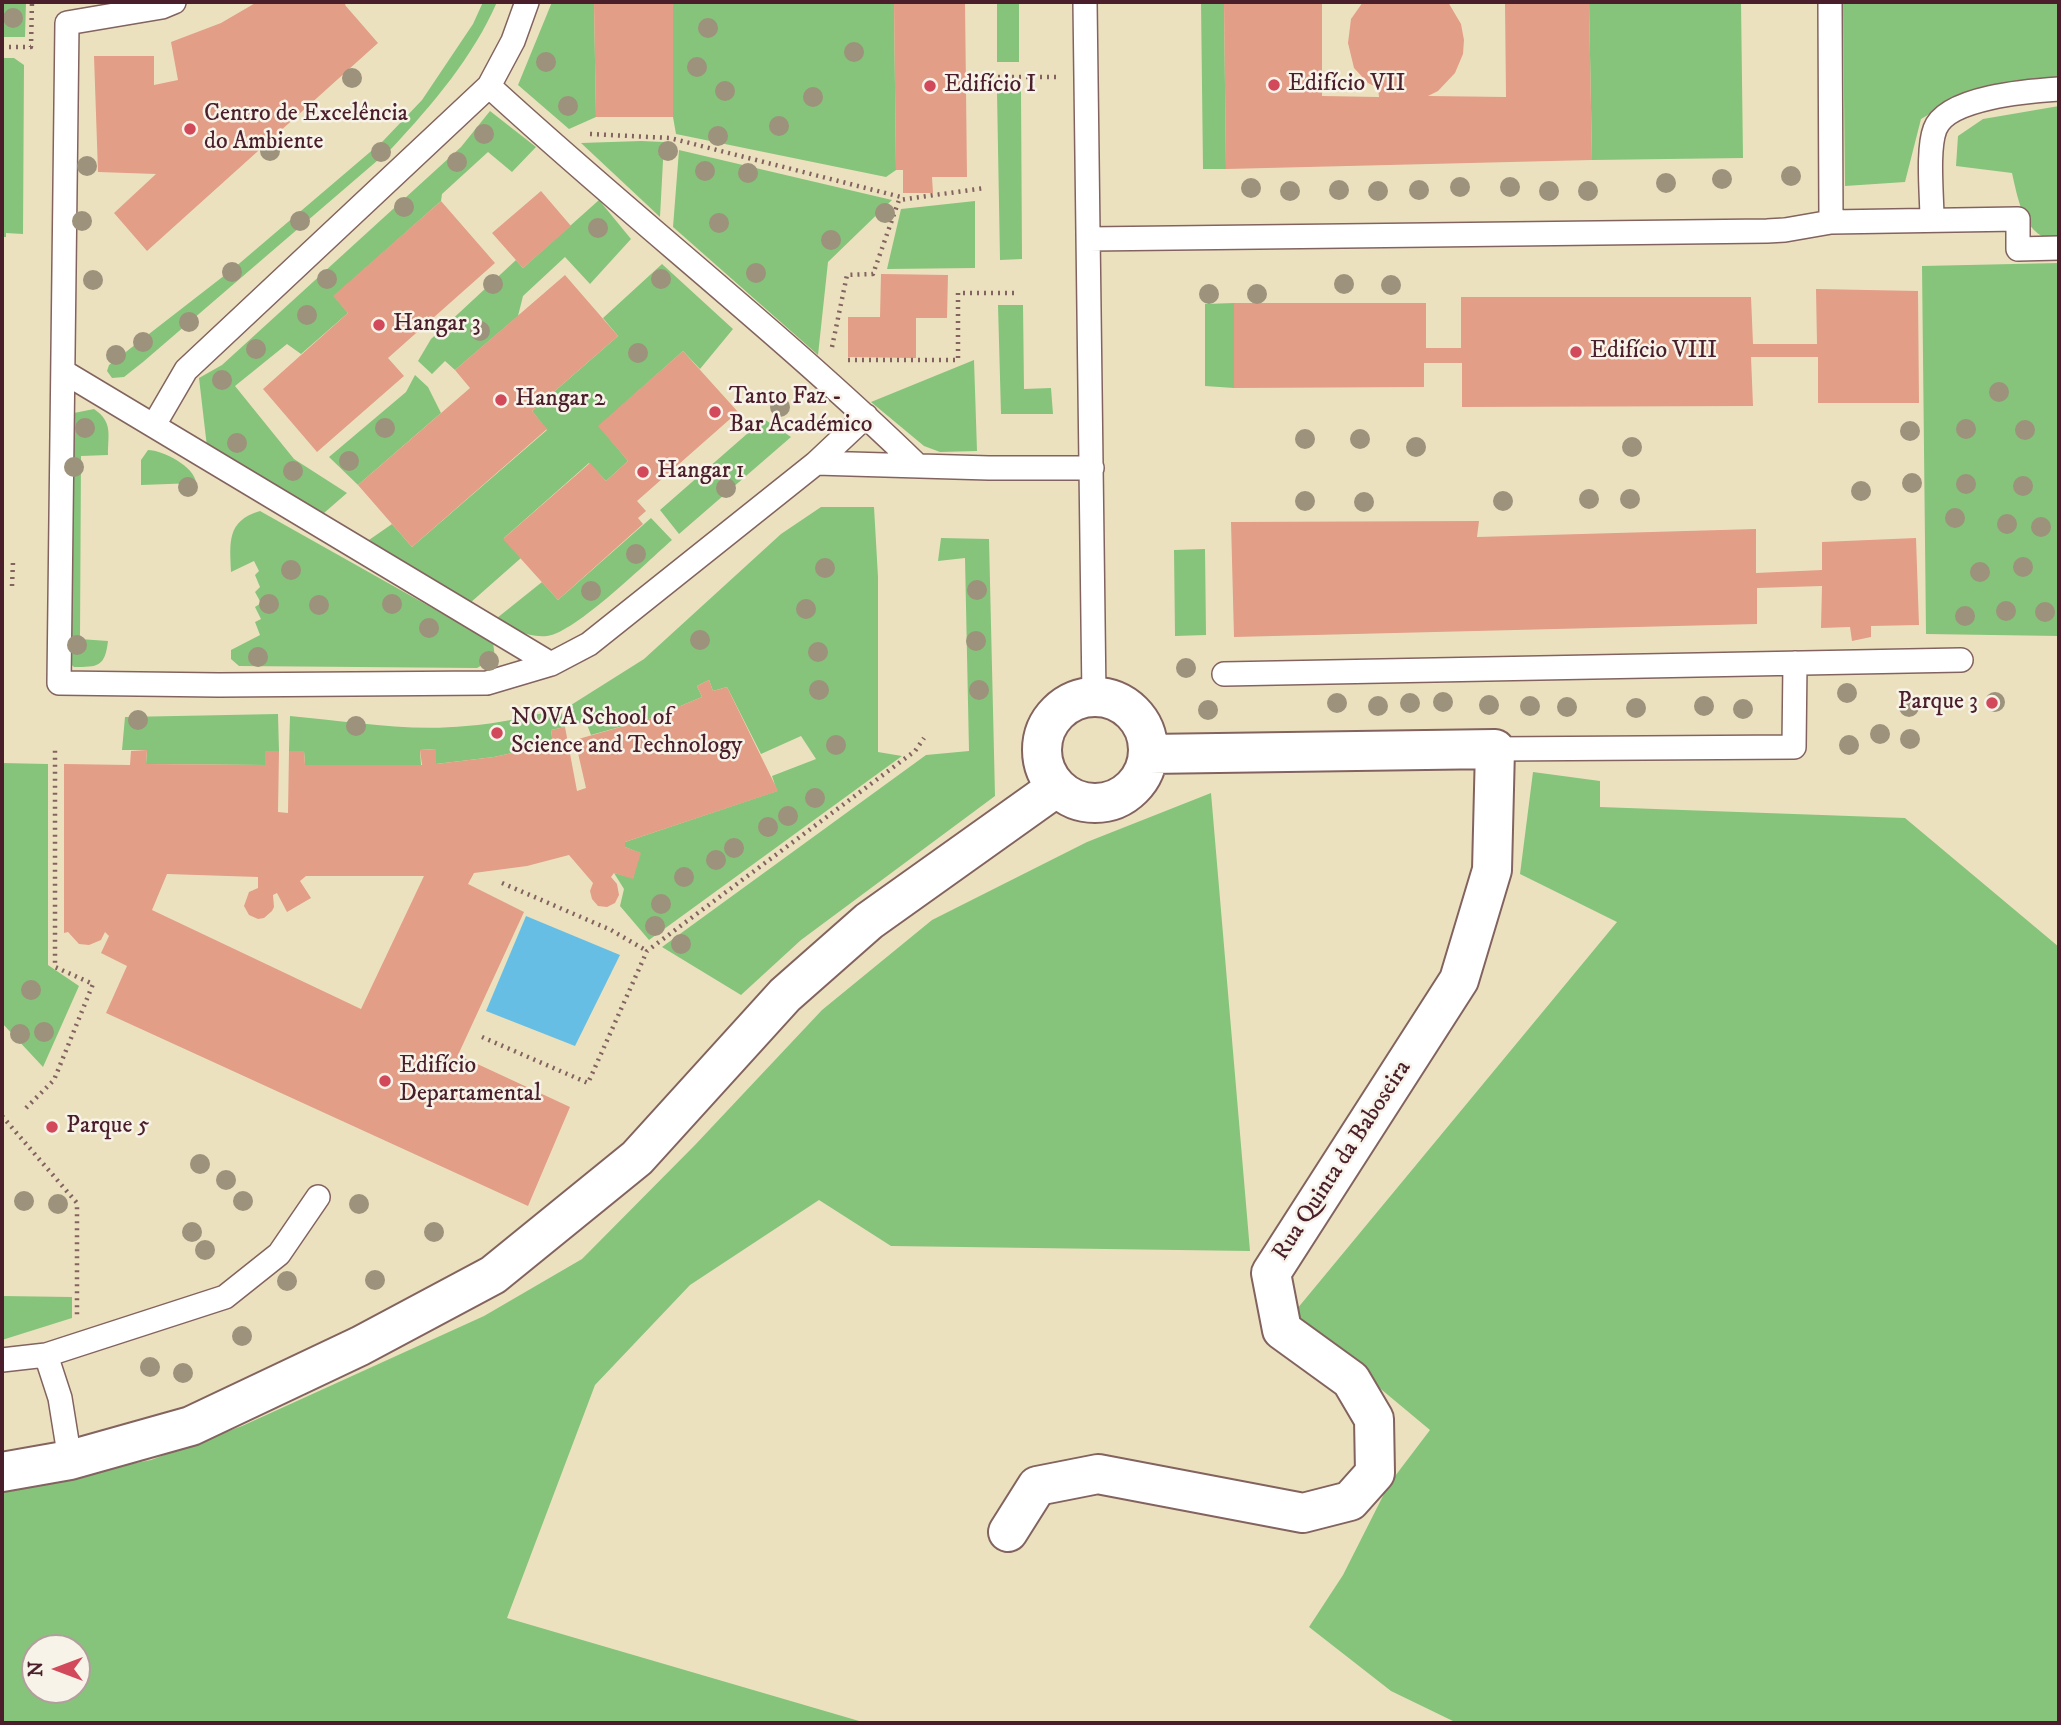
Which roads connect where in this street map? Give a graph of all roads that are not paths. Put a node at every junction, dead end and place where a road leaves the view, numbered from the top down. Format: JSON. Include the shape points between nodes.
{"nodes":[{"id":1,"x":174,"y":2,"type":"edge"},
{"id":2,"x":527,"y":2,"type":"edge"},
{"id":3,"x":1086,"y":2,"type":"edge"},
{"id":4,"x":1830,"y":2,"type":"edge"},
{"id":5,"x":489,"y":86,"type":"junction"},
{"id":6,"x":2059,"y":89,"type":"edge"},
{"id":7,"x":1932,"y":220,"type":"junction"},
{"id":8,"x":1831,"y":222,"type":"junction"},
{"id":9,"x":1089,"y":239,"type":"junction"},
{"id":10,"x":2059,"y":248,"type":"edge"},
{"id":11,"x":64,"y":372,"type":"junction"},
{"id":12,"x":866,"y":416,"type":"junction"},
{"id":13,"x":154,"y":425,"type":"junction"},
{"id":14,"x":816,"y":463,"type":"junction"},
{"id":15,"x":918,"y":466,"type":"junction"},
{"id":16,"x":1092,"y":468,"type":"junction"},
{"id":17,"x":1961,"y":660,"type":"dead end"},
{"id":18,"x":1795,"y":663,"type":"junction"},
{"id":19,"x":551,"y":664,"type":"junction"},
{"id":20,"x":1224,"y":674,"type":"dead end"},
{"id":21,"x":1094,"y":697,"type":"junction"},
{"id":22,"x":1494,"y":749,"type":"junction"},
{"id":23,"x":1149,"y":754,"type":"junction"},
{"id":24,"x":1057,"y":787,"type":"junction"},
{"id":25,"x":318,"y":1197,"type":"dead end"},
{"id":26,"x":46,"y":1355,"type":"junction"},
{"id":27,"x":2,"y":1360,"type":"edge"},
{"id":28,"x":70,"y":1460,"type":"junction"},
{"id":29,"x":2,"y":1472,"type":"edge"},
{"id":30,"x":1008,"y":1532,"type":"dead end"}],
"edges":[{"from":1,"to":11,"type":"lane","via":[[67,23]]},
{"from":2,"to":5,"type":"lane"},
{"from":3,"to":9,"type":"lane"},
{"from":4,"to":8,"type":"lane"},
{"from":5,"to":12,"type":"lane"},
{"from":5,"to":13,"type":"lane","via":[[186,370]]},
{"from":6,"to":7,"type":"lane","via":[[1964,105],[1940,119],[1932,142]]},
{"from":7,"to":8,"type":"lane"},
{"from":7,"to":10,"type":"lane","via":[[2018,219],[2018,249]]},
{"from":8,"to":9,"type":"lane","via":[[1784,230]]},
{"from":9,"to":16,"type":"lane"},
{"from":11,"to":13,"type":"lane"},
{"from":11,"to":19,"type":"lane","via":[[59,683],[487,683]]},
{"from":12,"to":14,"type":"lane"},
{"from":12,"to":15,"type":"lane"},
{"from":13,"to":19,"type":"lane"},
{"from":14,"to":15,"type":"lane"},
{"from":14,"to":19,"type":"lane","via":[[589,644]]},
{"from":15,"to":16,"type":"lane"},
{"from":16,"to":21,"type":"lane"},
{"from":17,"to":18,"type":"lane"},
{"from":18,"to":20,"type":"lane"},
{"from":18,"to":22,"type":"lane","via":[[1794,747]]},
{"from":21,"to":23,"type":"street","via":[[1112,700],[1139,720]]},
{"from":21,"to":24,"type":"street","via":[[1058,713],[1046,730],[1042,750],[1046,770]]},
{"from":22,"to":23,"type":"street"},
{"from":22,"to":30,"type":"street","name":"Rua Quinta da Baboseira","via":[[1492,870],[1460,979],[1271,1273],[1282,1330],[1351,1380],[1374,1419],[1374,1473],[1350,1501],[1303,1513],[1098,1474],[1037,1486]]},
{"from":23,"to":24,"type":"street","via":[[1135,786],[1105,803],[1071,798]]},
{"from":24,"to":28,"type":"street","via":[[869,921],[785,995],[637,1158],[493,1275],[360,1346],[191,1426]]},
{"from":25,"to":26,"type":"lane","via":[[279,1254],[225,1297]]},
{"from":26,"to":27,"type":"lane"},
{"from":26,"to":28,"type":"lane","via":[[60,1398]]},
{"from":28,"to":29,"type":"street"}]}
